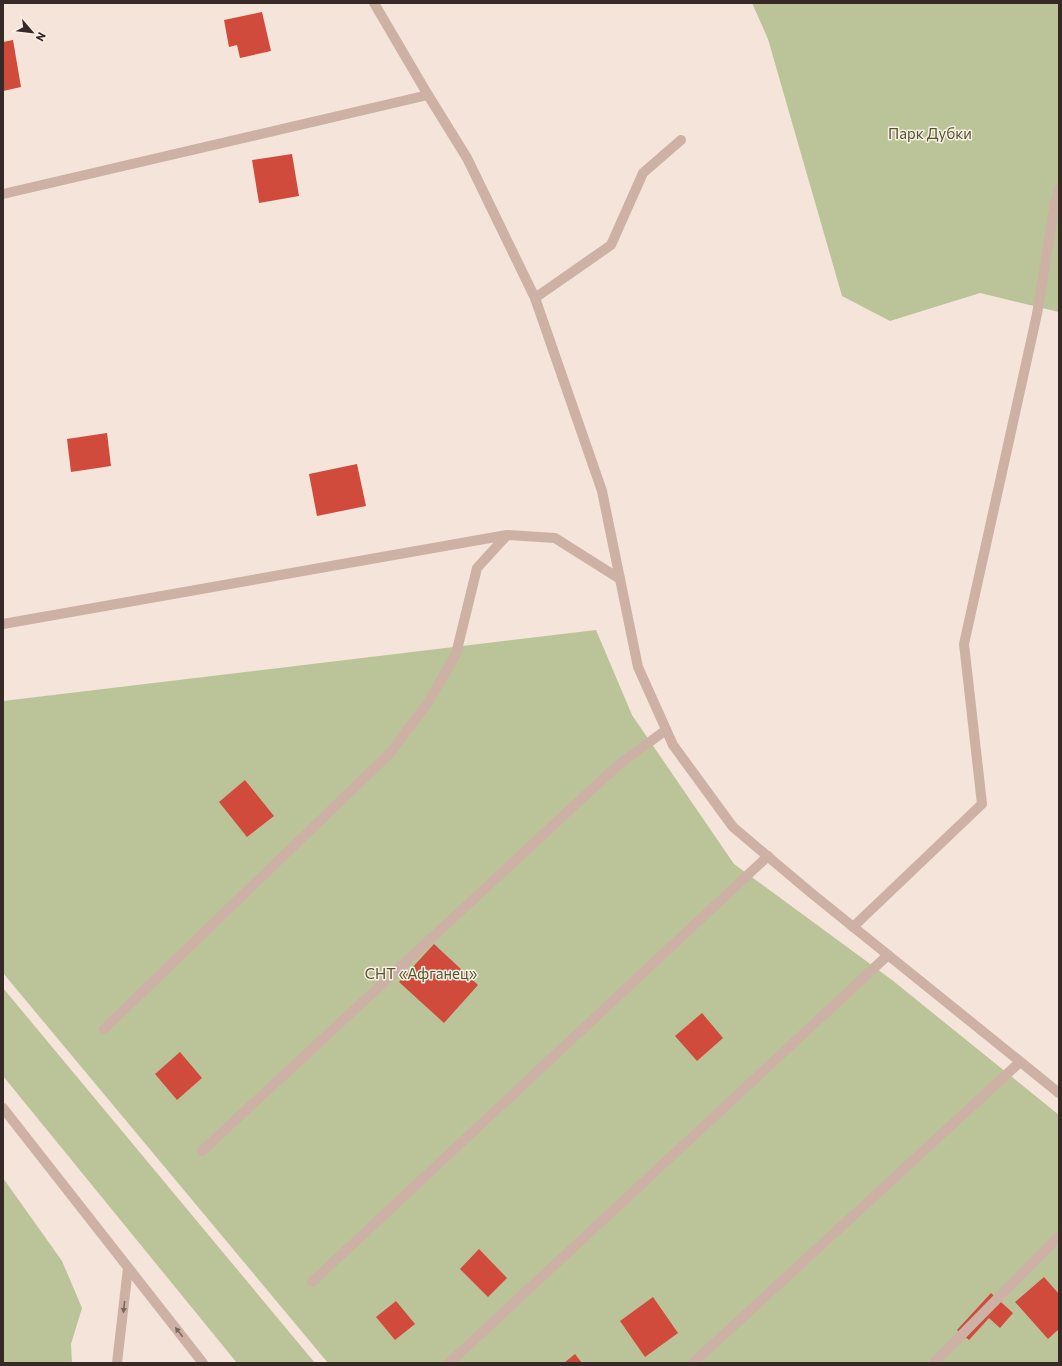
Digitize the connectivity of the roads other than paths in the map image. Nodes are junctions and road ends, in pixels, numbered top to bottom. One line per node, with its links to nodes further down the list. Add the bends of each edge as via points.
1 (374, 3): 2 (street)
2 (428, 95): 5 (street); 6 (street, via 467,158)
3 (681, 140): 6 (street, via 643,173 611,245)
4 (1059, 188): 12 (street, via 1036,314 964,644 982,804)
5 (3, 194)
6 (535, 298): 8 (street, via 602,491)
7 (506, 535): 8 (street, via 555,538); 9 (street); 14 (street, via 477,568 456,654 429,701 390,753)
8 (620, 579): 10 (street, via 638,667)
9 (3, 624)
10 (666, 730): 11 (street, via 673,745 733,827); 18 (street, via 618,765)
11 (768, 856): 12 (street); 21 (street)
12 (853, 927): 13 (street)
13 (888, 955): 15 (street); 24 (street)
14 (104, 1029)
15 (1020, 1062): 16 (street); 25 (street)
16 (1059, 1093)
17 (3, 1108): 20 (street)
18 (202, 1151)
19 (1059, 1236): 26 (street)
20 (128, 1268): 22 (street, one-way to 22); 23 (street, one-way to 20)
21 (312, 1282)
22 (117, 1363)
23 (203, 1363)
24 (449, 1363)
25 (693, 1363)
26 (934, 1363)

